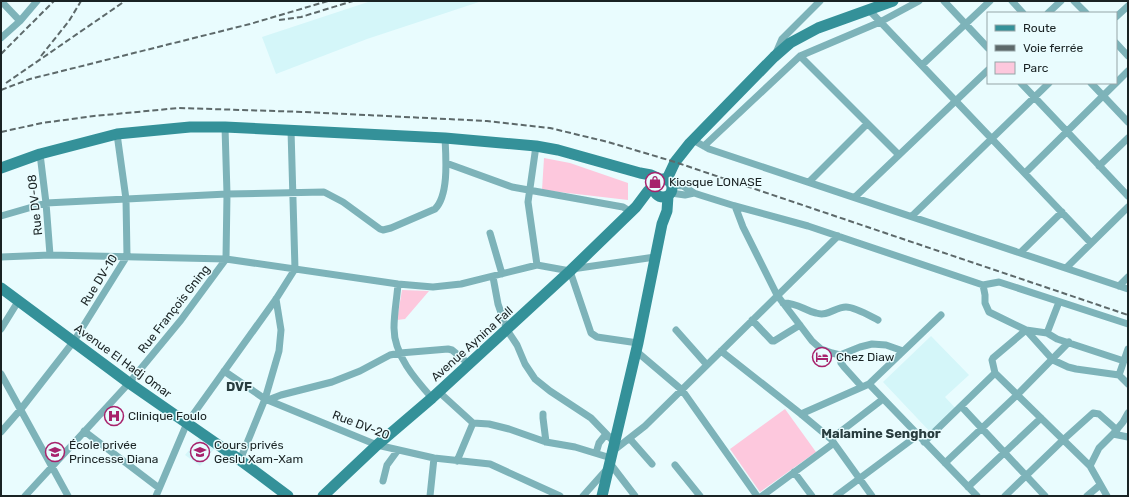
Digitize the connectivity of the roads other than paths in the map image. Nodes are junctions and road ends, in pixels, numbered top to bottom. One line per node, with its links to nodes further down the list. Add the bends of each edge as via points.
1 (1, 1): 17 (street)
2 (37, 1): 17 (street)
3 (820, 1): 25 (street, via 782,39)
4 (893, 1): 12 (street)
5 (919, 1): 18 (street)
6 (944, 1): 19 (street)
7 (990, 1): 19 (street)
8 (1012, 1): 13 (street)
9 (1061, 1): 14 (street)
10 (1074, 1): 15 (street)
11 (1128, 6): 16 (street)
12 (869, 10): 18 (street); 25 (street, via 818,28 790,43)
13 (1022, 12)
14 (1049, 12)
15 (1085, 12)
16 (1117, 16)
17 (20, 21): 20 (street)
18 (880, 22): 23 (street); 26 (street)
19 (966, 24): 22 (street); 26 (street)
20 (1, 38)
21 (1117, 45): 24 (street)
22 (987, 47)
23 (800, 56): 38 (street); 48 (street)
24 (1128, 56)
25 (774, 57): 46 (street)
26 (922, 65): 36 (street)
27 (987, 71): 36 (street)
28 (1128, 71): 29 (street)
29 (1117, 82)
30 (1022, 84): 35 (street)
31 (1048, 84): 35 (street)
32 (1092, 84): 34 (street)
33 (1115, 84): 34 (street)
34 (1103, 96): 37 (street); 41 (street)
35 (1034, 97): 41 (street); 45 (street)
36 (956, 101): 45 (street); 50 (street)
37 (1128, 122)
38 (868, 124): 50 (street); 55 (street)
39 (225, 127): 40 (street); 42 (street, via 190,127); 58 (street)
40 (291, 130): 43 (street); 59 (street)
41 (1067, 131): 52 (street); 54 (street)
42 (117, 134): 49 (street); 62 (street, Rue DV-10)
43 (446, 138): 47 (street); 51 (street)
44 (1128, 138): 52 (street)
45 (992, 139): 54 (street); 69 (street)
46 (693, 140): 48 (street); 56 (street, via 675,162)
47 (536, 146): 56 (street, via 640,173); 57 (street)
48 (704, 146): 55 (street)
49 (40, 154): 53 (street); 63 (street, Rue DV-08)
50 (899, 155): 61 (street)
51 (446, 163): 57 (street, via 512,188); 59 (street, via 444,192 440,204 435,209 391,228 380,229 343,202 324,192)
52 (1099, 166): 60 (street)
53 (1, 168)
54 (1025, 173): 67 (street)
55 (809, 182): 61 (street)
56 (663, 188): 64 (street, via 684,194 694,193); 66 (street, Avenue Aynina Fall, via 648,191); 76 (street, via 662,224)
57 (529, 190): 66 (street); 79 (street, via 528,202)
58 (227, 194): 59 (street); 62 (street); 78 (street)
59 (292, 194): 81 (street)
60 (1128, 196)
61 (855, 197): 69 (street)
62 (126, 199): 63 (street); 75 (street, Rue DV-10)
63 (46, 203): 68 (street); 74 (street, Rue DV-08)
64 (735, 206): 71 (street); 91 (street)
65 (1128, 207): 72 (street)
66 (633, 209): 82 (street, Avenue Aynina Fall)
67 (1062, 212): 72 (street); 73 (street)
68 (1, 216)
69 (912, 216): 73 (street)
70 (490, 233): 83 (street)
71 (838, 236): 87 (street); 91 (street)
72 (1091, 243): 80 (street)
73 (1021, 252): 80 (street)
74 (50, 255): 75 (street); 77 (street)
75 (127, 256): 78 (street); 106 (street, Rue DV-10)
76 (655, 256): 82 (street); 108 (street)
77 (1, 257)
78 (226, 259): 81 (street); 122 (street, Rue François Gning)
79 (537, 265): 82 (street); 83 (street)
80 (1066, 268): 88 (street)
81 (295, 269): 86 (street); 92 (street)
82 (571, 270): 102 (street, Avenue Aynina Fall); 108 (street, via 591,333 597,337)
83 (502, 274): 84 (street)
84 (493, 277): 86 (street, via 433,287); 102 (street, via 498,304)
85 (1128, 277): 88 (street)
86 (398, 284): 112 (street, via 394,329)
87 (983, 285): 94 (street, via 999,282); 104 (street, via 984,303 989,312)
88 (1119, 286): 90 (street)
89 (1, 288): 93 (street, Avenue El Hadj Omar)
90 (1128, 289)
91 (777, 295): 95 (street); 97 (street)
92 (276, 299): 118 (street); 128 (street, via 281,330 279,351)
93 (19, 300): 101 (street); 106 (street, Avenue El Hadj Omar)
94 (1059, 302): 99 (street); 105 (street)
95 (784, 303): 98 (street, via 793,303 824,314 848,307); 100 (street)
96 (941, 314): 111 (street)
97 (752, 320): 100 (street, via 772,341); 110 (street)
98 (878, 320)
99 (1128, 324)
100 (800, 325): 113 (street, via 821,349)
101 (1, 329)
102 (507, 330): 116 (street, Avenue Aynina Fall); 142 (street, via 535,379 591,418)
103 (676, 330): 117 (street)
104 (1026, 330): 105 (street); 114 (street); 119 (street, via 993,358)
105 (1048, 333): 107 (street)
106 (74, 341): 122 (street, Avenue El Hadj Omar); 131 (street, Rue DV-10)
107 (1069, 342): 114 (street); 115 (street)
108 (637, 347): 125 (street); 154 (street)
109 (1128, 349): 115 (street)
110 (721, 351): 117 (street); 134 (street)
111 (903, 351): 113 (street, via 886,345 872,344); 124 (street)
112 (400, 353): 116 (street, via 448,349); 126 (street, via 414,376); 128 (street, via 390,355 332,382)
113 (840, 355): 124 (street, via 844,366)
114 (1052, 360): 121 (street, via 1076,369); 127 (street)
115 (1124, 361): 121 (street)
116 (469, 364): 126 (street, Avenue Aynina Fall)
117 (708, 365): 125 (street)
118 (224, 371): 128 (street, Rue DV-20); 136 (street)
119 (995, 373): 127 (street); 130 (street)
120 (1, 374): 131 (street)
121 (1119, 375): 123 (street)
122 (130, 383): 136 (street, Avenue El Hadj Omar); 139 (street, Rue François Gning)
123 (1128, 384)
124 (865, 386): 129 (street); 134 (street)
125 (682, 390): 145 (street); 181 (street)
126 (436, 395): 137 (street); 150 (street, Avenue Aynina Fall)
127 (1017, 395): 135 (street); 138 (street)
128 (267, 399): 150 (street, Rue DV-20); 156 (street)
129 (883, 399): 143 (street); 147 (street)
130 (961, 406): 138 (street); 149 (street)
131 (21, 409): 140 (street, Rue DV-10); 161 (street)
132 (1128, 413): 141 (street)
133 (543, 414): 148 (street)
134 (802, 414): 147 (street)
135 (1041, 418): 146 (street); 153 (street)
136 (187, 423): 156 (street, Avenue El Hadj Omar); 168 (street)
137 (473, 423): 148 (street, via 509,429); 157 (street)
138 (982, 428): 153 (street); 158 (street)
139 (84, 431): 161 (street, Rue François Gning); 168 (street)
140 (1, 432)
141 (1115, 432): 144 (street); 146 (street, via 1099,414 1093,413); 162 (street, via 1099,448)
142 (606, 434): 152 (street, via 599,443); 154 (street)
143 (918, 436): 149 (street); 165 (street)
144 (1128, 437)
145 (630, 439): 154 (street); 159 (street)
146 (1063, 440): 162 (street); 164 (street)
147 (832, 441): 163 (street); 165 (street)
148 (546, 442): 152 (street)
149 (924, 442): 158 (street)
150 (377, 445): 151 (street, Rue DV-20); 174 (street, Avenue Aynina Fall)
151 (398, 450): 155 (street, Rue DV-20); 166 (street, via 387,466)
152 (596, 453): 154 (street)
153 (1004, 453): 164 (street); 169 (street)
154 (611, 456): 177 (street); 178 (street); 179 (street)
155 (434, 458): 157 (street, Rue DV-20); 175 (street)
156 (240, 460): 173 (street, Avenue El Hadj Omar)
157 (457, 461): 176 (street, Rue DV-20, via 490,464)
158 (945, 463): 169 (street)
159 (652, 464)
160 (675, 465): 180 (street)
161 (52, 466): 170 (street, Rue François Gning); 171 (street)
162 (1090, 466): 167 (street)
163 (794, 472): 182 (street); 183 (street)
164 (1026, 476): 187 (street); 188 (street)
165 (860, 479): 184 (street); 185 (street)
166 (383, 481)
167 (1100, 485): 189 (street); 190 (street)
168 (160, 488): 172 (street)
169 (968, 488): 186 (street)
170 (25, 496)
171 (68, 496)
172 (156, 496)
173 (288, 496)
174 (323, 496)
175 (430, 496)
176 (560, 496)
177 (583, 496)
178 (602, 496)
179 (635, 496)
180 (700, 496)
181 (757, 496)
182 (762, 496)
183 (812, 496)
184 (836, 496)
185 (872, 496)
186 (977, 496)
187 (1005, 496)
188 (1045, 496)
189 (1087, 496)
190 (1107, 496)

